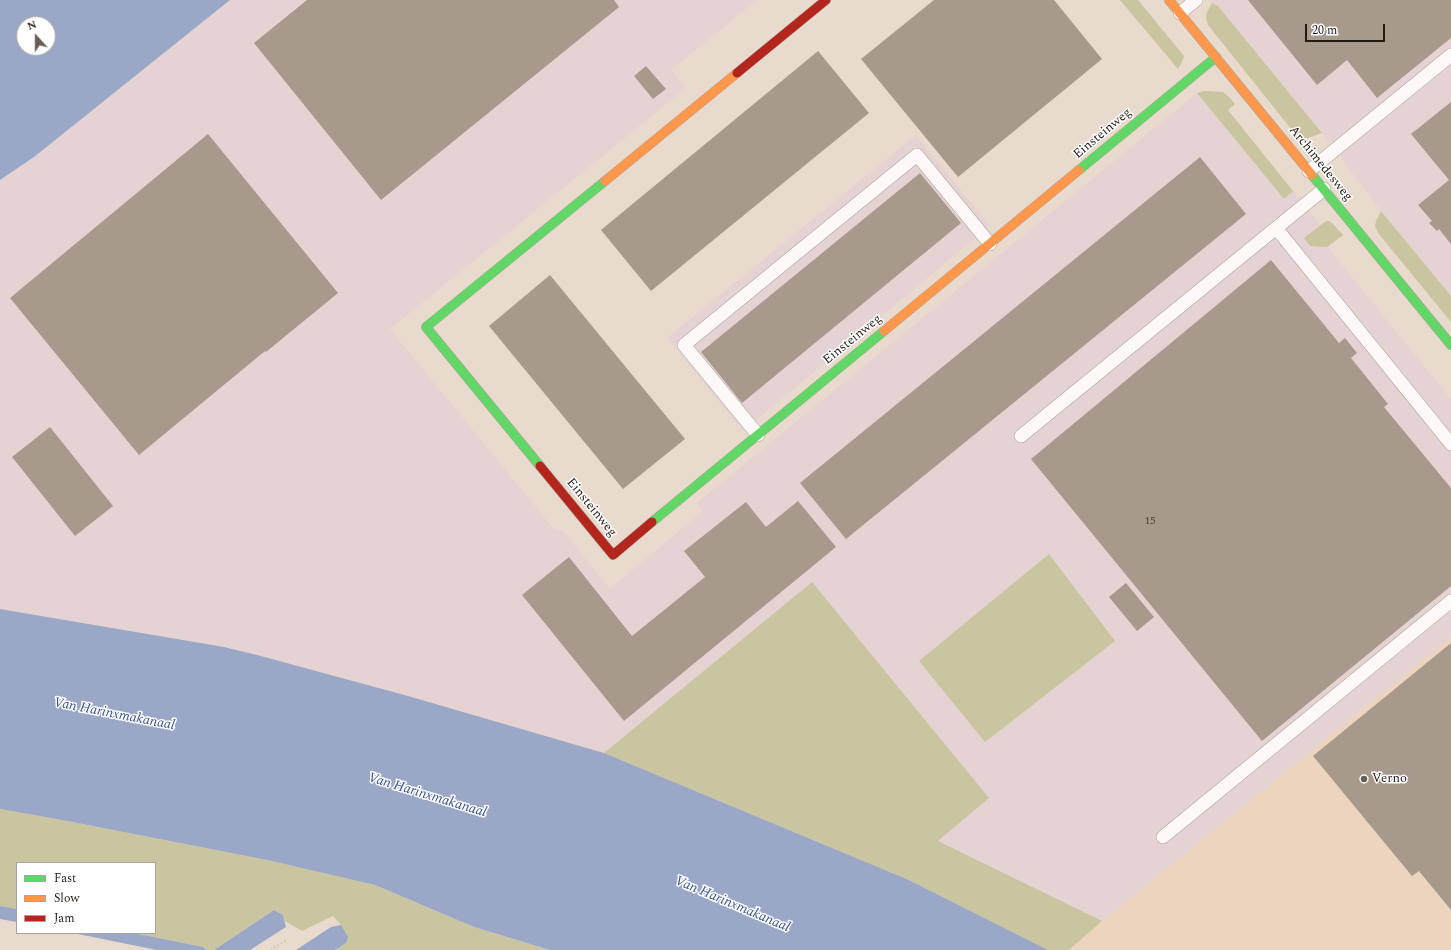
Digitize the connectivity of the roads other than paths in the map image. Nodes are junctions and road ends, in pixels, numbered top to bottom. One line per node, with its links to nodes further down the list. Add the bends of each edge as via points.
1 (826, 0): 12 (street, Einsteinweg, via 426,327 613,555)
2 (1169, 0): 4 (street, Archimedesweg)
3 (1196, 0): 4 (lane)
4 (1180, 13): 6 (street, Archimedesweg)
5 (1451, 55): 7 (lane)
6 (1216, 58): 7 (street, Archimedesweg); 10 (street, Einsteinweg)
7 (1309, 171): 8 (street, Archimedesweg)
8 (1324, 189): 9 (lane); 11 (street, Archimedesweg)
9 (1276, 228): 13 (lane); 14 (lane)
10 (990, 244): 12 (street, Einsteinweg); 12 (lane, via 917,155 690,340 684,345)
11 (1451, 345)
12 (758, 435)
13 (1021, 436)
14 (1451, 444)
15 (1451, 601): 16 (lane)
16 (1163, 837)

